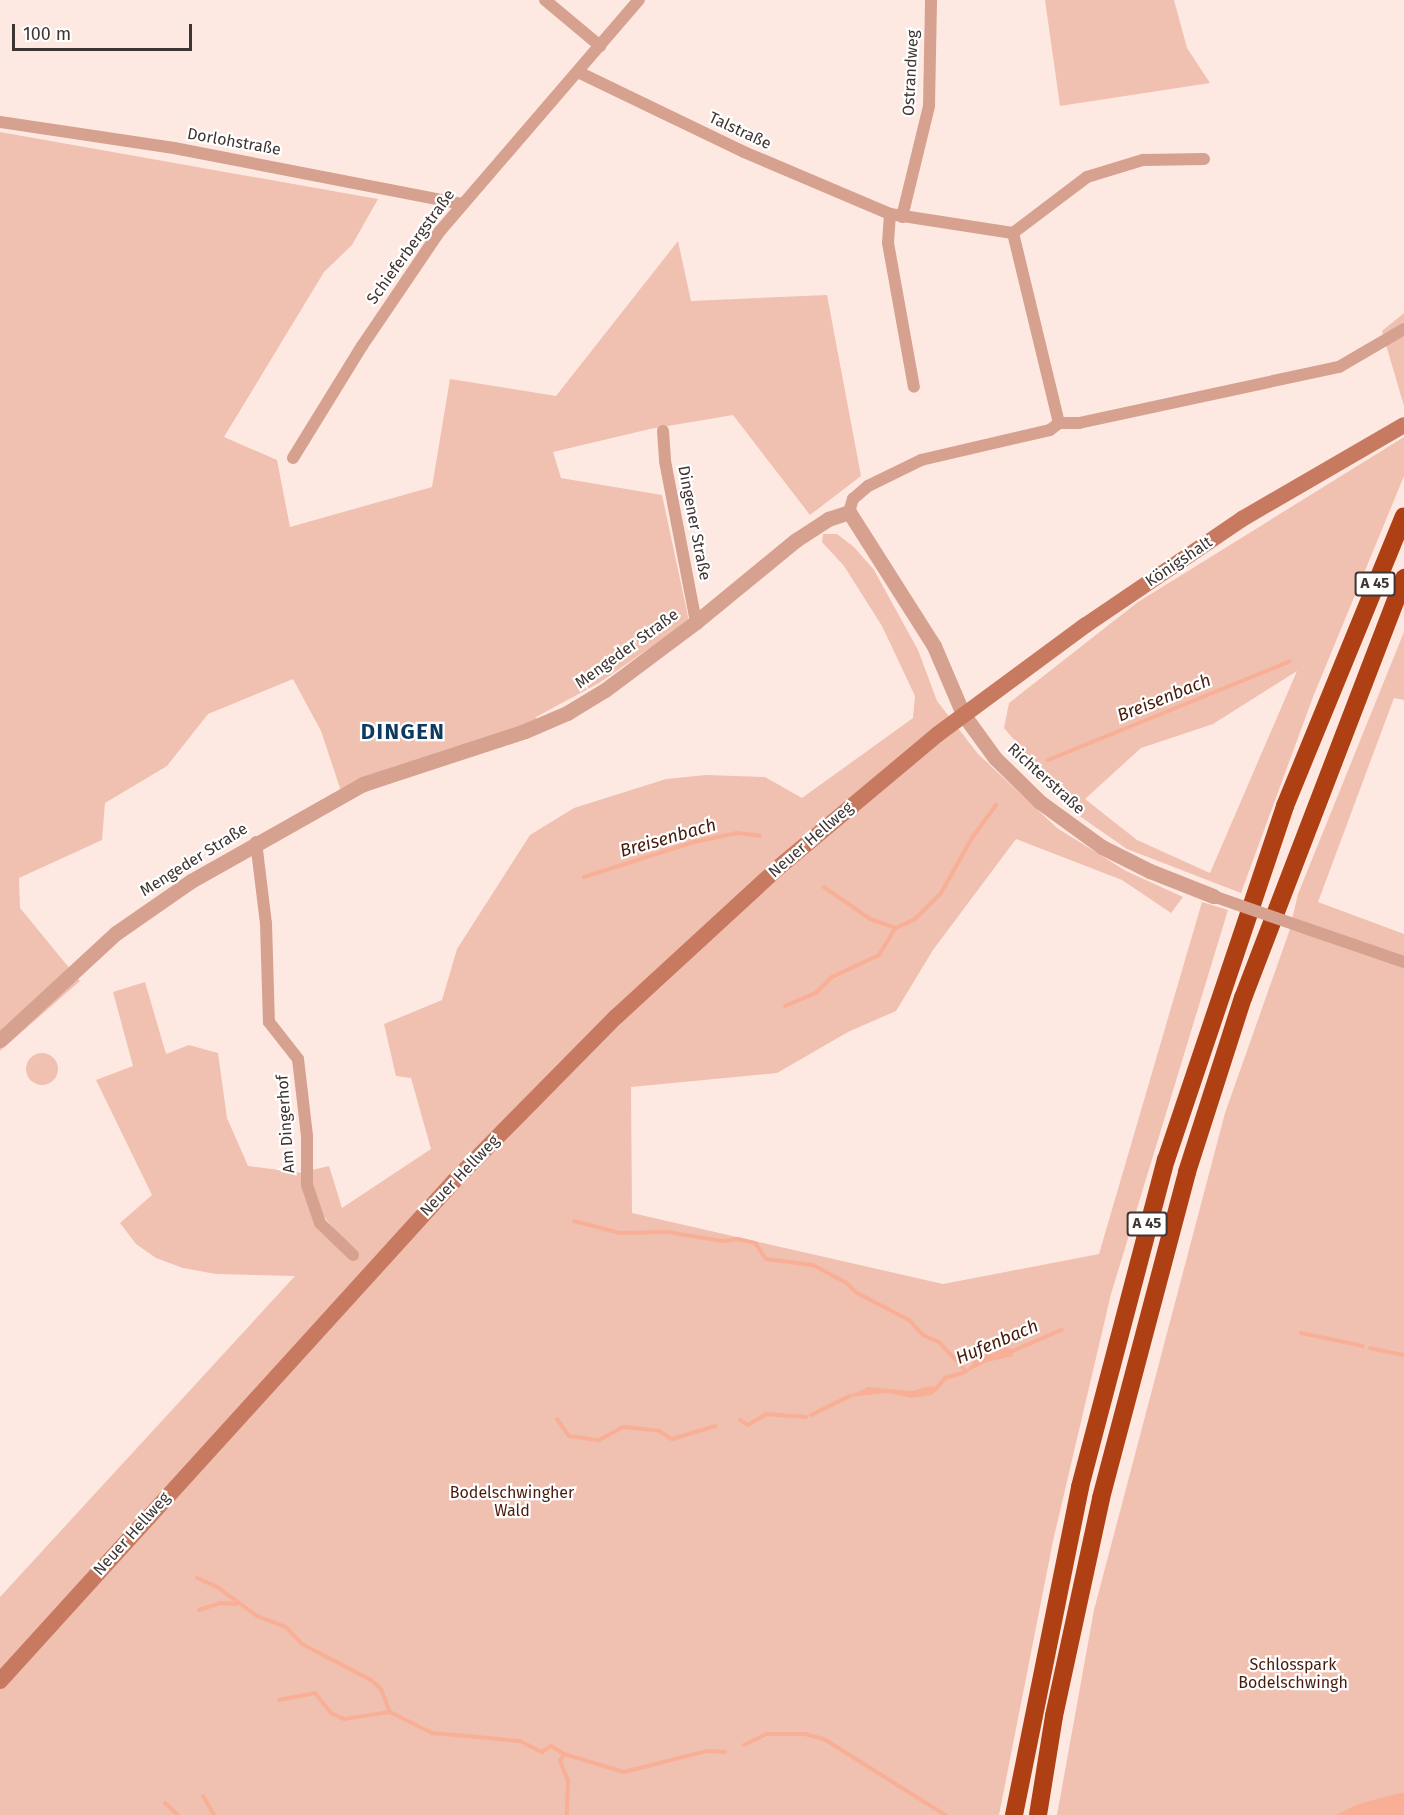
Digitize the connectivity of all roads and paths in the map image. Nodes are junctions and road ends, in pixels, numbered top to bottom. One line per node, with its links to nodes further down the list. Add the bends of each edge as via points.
1 (545, 0): 4 (street)
2 (639, 0): 4 (street, Schieferbergstraße)
3 (931, 0): 9 (street, Ostrandweg, via 929,106)
4 (600, 46): 5 (street, Schieferbergstraße)
5 (578, 72): 8 (street, Schieferbergstraße); 9 (street, Talstraße, via 744,152)
6 (0, 122): 8 (street, Dorlohstraße, via 186,150)
7 (1204, 159): 10 (street, via 1143,160 1087,177)
8 (462, 204): 16 (street, Schieferbergstraße, via 362,346)
9 (896, 216): 10 (street, Talstraße); 12 (street, via 888,243)
10 (1013, 233): 13 (street)
11 (1404, 329): 13 (street, via 1339,367 1079,423)
12 (914, 387)
13 (1059, 423): 17 (street, via 1050,430 921,460 868,486 853,499)
14 (1404, 425): 23 (main road, Königshalt, via 1242,519)
15 (663, 431): 21 (street, Dingener Straße, via 665,461)
16 (293, 458)
17 (849, 512): 21 (street, Mengeder Straße, via 828,519 796,540); 23 (street, Richterstraße, via 934,646)
18 (1404, 516): 30 (highway, A 45, via 1285,806 1166,1160 1080,1487)
19 (1404, 578): 22 (highway, A 45)
20 (1404, 606): 22 (highway, via 1392,634)
21 (696, 622): 24 (street, Mengeder Straße, via 605,690 567,713 514,735 363,784)
22 (1370, 661): 31 (highway, A 45, via 1243,998 1187,1172 1101,1498 1054,1716)
23 (963, 714): 25 (street, Richterstraße, via 995,758 1068,824 1150,871); 29 (main road, Neuer Hellweg, via 788,860 616,1017 377,1264)
24 (256, 842): 27 (street, Mengeder Straße, via 141,914); 28 (street, Am Dingerhof, via 266,923 269,1022 298,1059 309,1193 320,1223)
25 (1213, 896): 26 (street, Richterstraße, bridge)
26 (1404, 962)
27 (0, 1040)
28 (353, 1255)
29 (0, 1681)
30 (1014, 1815)
31 (1038, 1815)

